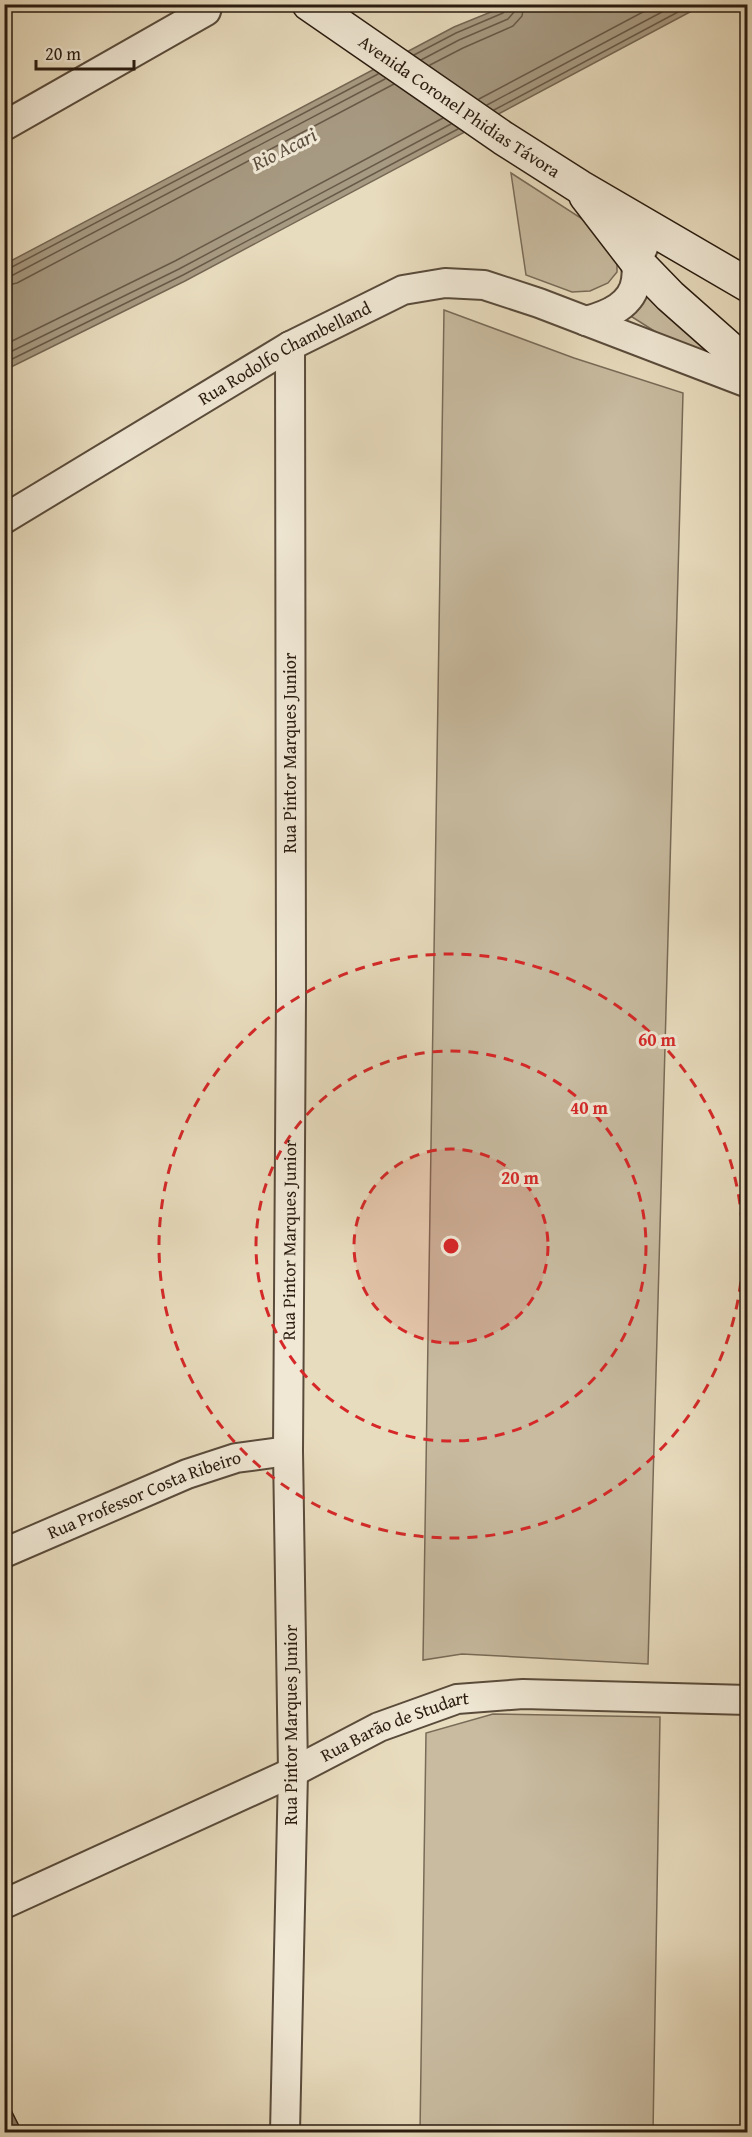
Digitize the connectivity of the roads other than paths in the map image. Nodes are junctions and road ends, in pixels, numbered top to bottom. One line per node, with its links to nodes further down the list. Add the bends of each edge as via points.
1 (208, 4): 3 (street, via 206,11)
2 (309, 4): 4 (street, Avenida Coronel Phidias Távora)
3 (4, 126)
4 (580, 187): 5 (street, Avenida Coronel Phidias Távora); 6 (street)
5 (664, 236): 6 (street, via 645,245); 7 (street, Avenida Coronel Phidias Távora)
6 (636, 261): 8 (street, via 631,295 604,316); 10 (street)
7 (747, 285)
8 (586, 321): 9 (street, Rua Rodolfo Chambelland, via 484,285 445,283 403,290); 11 (street, Rua Rodolfo Chambelland)
9 (290, 346): 12 (street, Rua Rodolfo Chambelland); 13 (street, Rua Pintor Marques Junior)
10 (747, 365)
11 (747, 383)
12 (4, 519)
13 (288, 1451): 14 (street, Rua Professor Costa Ribeiro, via 236,1458 187,1474); 16 (street, Rua Pintor Marques Junior)
14 (4, 1553)
15 (747, 1700): 16 (street, Rua Barão de Studart, via 523,1694 457,1699 380,1727)
16 (293, 1772): 17 (street, Rua Barão de Studart); 18 (street, Rua Pintor Marques Junior)
17 (4, 1904)
18 (285, 2133)

